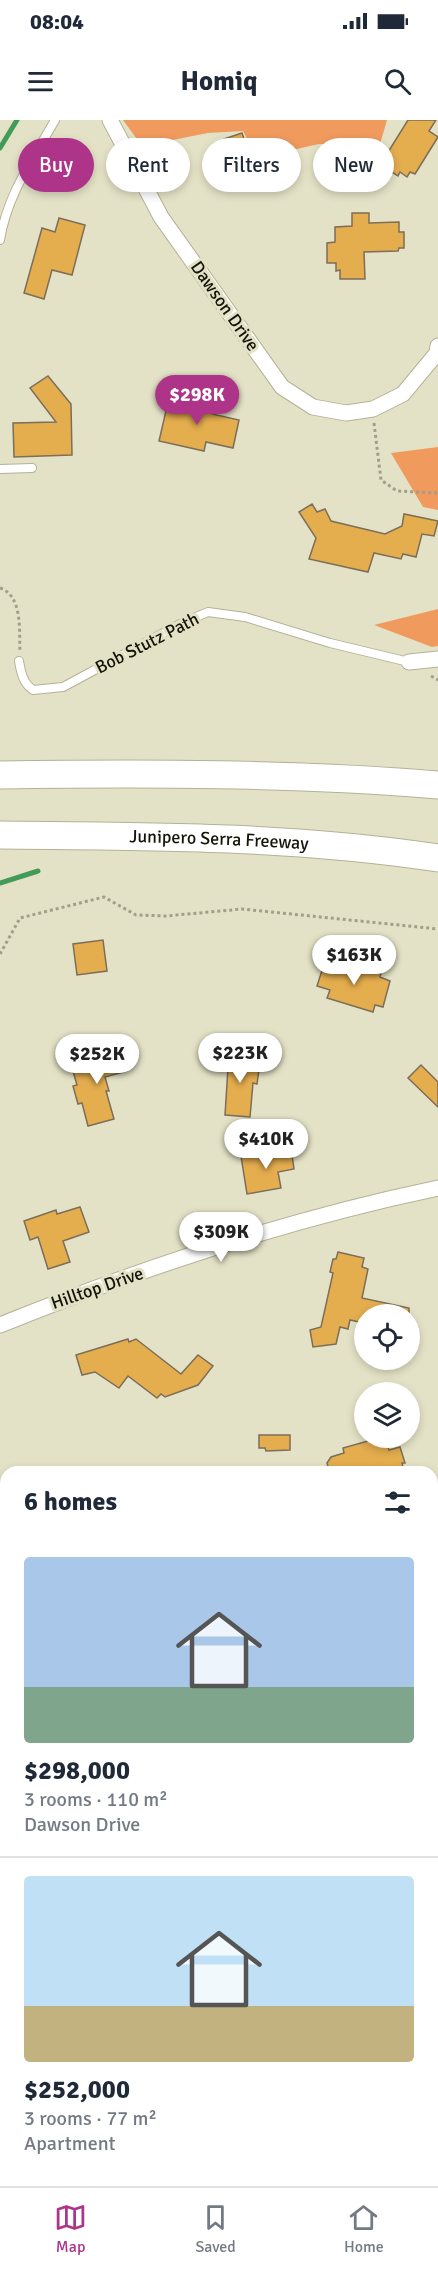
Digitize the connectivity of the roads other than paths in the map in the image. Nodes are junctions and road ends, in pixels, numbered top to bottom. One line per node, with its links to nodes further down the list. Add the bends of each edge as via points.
1 (55, 120): 3 (lane, via 12,195)
2 (110, 120): 4 (street, Dawson Drive, via 161,217 282,387 313,407 346,413 373,409 403,394 437,353)
3 (0, 240)
4 (438, 346)
5 (32, 468): 6 (lane)
6 (0, 469)
7 (438, 659): 9 (street)
8 (20, 662): 9 (lane, Bob Stutz Path, via 22,675 33,690 63,687 208,612 245,617)
9 (409, 662)
10 (0, 763): 11 (highway)
11 (86, 774): 12 (highway); 13 (highway, via 288,777)
12 (0, 775)
13 (438, 785)
14 (0, 835): 15 (highway, Junipero Serra Freeway, via 304,843)
15 (438, 858)
16 (438, 1188): 17 (street, Hilltop Drive, via 260,1233)
17 (0, 1324)

